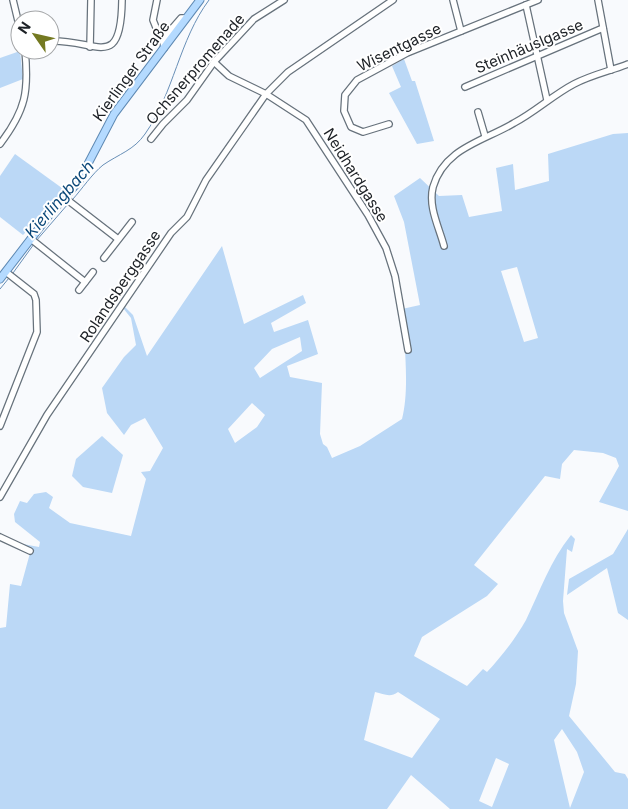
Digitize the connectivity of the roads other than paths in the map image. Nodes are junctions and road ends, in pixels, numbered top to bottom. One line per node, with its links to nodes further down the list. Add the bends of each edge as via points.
1 (91, 0): 16 (street)
2 (122, 0): 16 (street, via 121,28 116,39 105,47)
3 (157, 0): 14 (street, via 154,28)
4 (200, 0): 11 (main road, Kierlinger Straße)
5 (284, 0): 20 (street, Ochsnerpromenade, via 254,19)
6 (392, 0): 24 (street, Rolandsberggasse, via 288,72)
7 (452, 0): 13 (street)
8 (538, 0): 10 (street, Wisentgasse)
9 (598, 0): 12 (street)
10 (526, 5): 13 (street, Wisentgasse); 18 (street)
11 (186, 18): 14 (street, via 181,18); 17 (main road, Kierlinger Straße)
12 (603, 28): 18 (street, Steinhäuslgasse); 22 (street)
13 (461, 31): 27 (street, Wisentgasse, via 407,53 357,80 350,88 345,95 344,111 351,127 363,132)
14 (168, 33): 17 (street, via 163,41)
15 (60, 42): 16 (street)
16 (90, 47)
17 (164, 48): 31 (main road, Kierlinger Straße, via 114,114)
18 (538, 57): 23 (street, Steinhäuslgasse); 25 (street)
19 (26, 60): 30 (street, via 28,82 23,103)
20 (214, 62): 24 (street, Neidhardgasse, via 238,82); 29 (street, Ochsnerpromenade, via 187,100)
21 (628, 64): 22 (street)
22 (611, 70): 25 (street, via 575,83)
23 (465, 87)
24 (266, 94): 42 (street, Neidhardgasse, via 306,120 386,248 395,276); 44 (street, Rolandsberggasse, via 206,180 187,216 171,233 47,415)
25 (547, 100): 28 (street, via 514,123)
26 (478, 112): 28 (street)
27 (389, 124)
28 (485, 136): 35 (street, via 460,149 436,180 434,214)
29 (151, 139)
30 (0, 144)
31 (68, 200): 33 (street); 34 (main road, Kierlinger Straße)
32 (132, 222): 33 (street)
33 (118, 239): 36 (street)
34 (33, 241): 38 (main road, Kierlinger Straße); 40 (street)
35 (444, 246)
36 (104, 258)
37 (93, 272): 40 (street)
38 (9, 274): 39 (main road, Kierlinger Straße); 43 (street, via 34,294 38,326)
39 (0, 279)
40 (85, 282): 41 (street)
41 (79, 290)
42 (408, 350)
43 (0, 426)
44 (0, 497)
45 (0, 537): 46 (street)
46 (30, 552)

